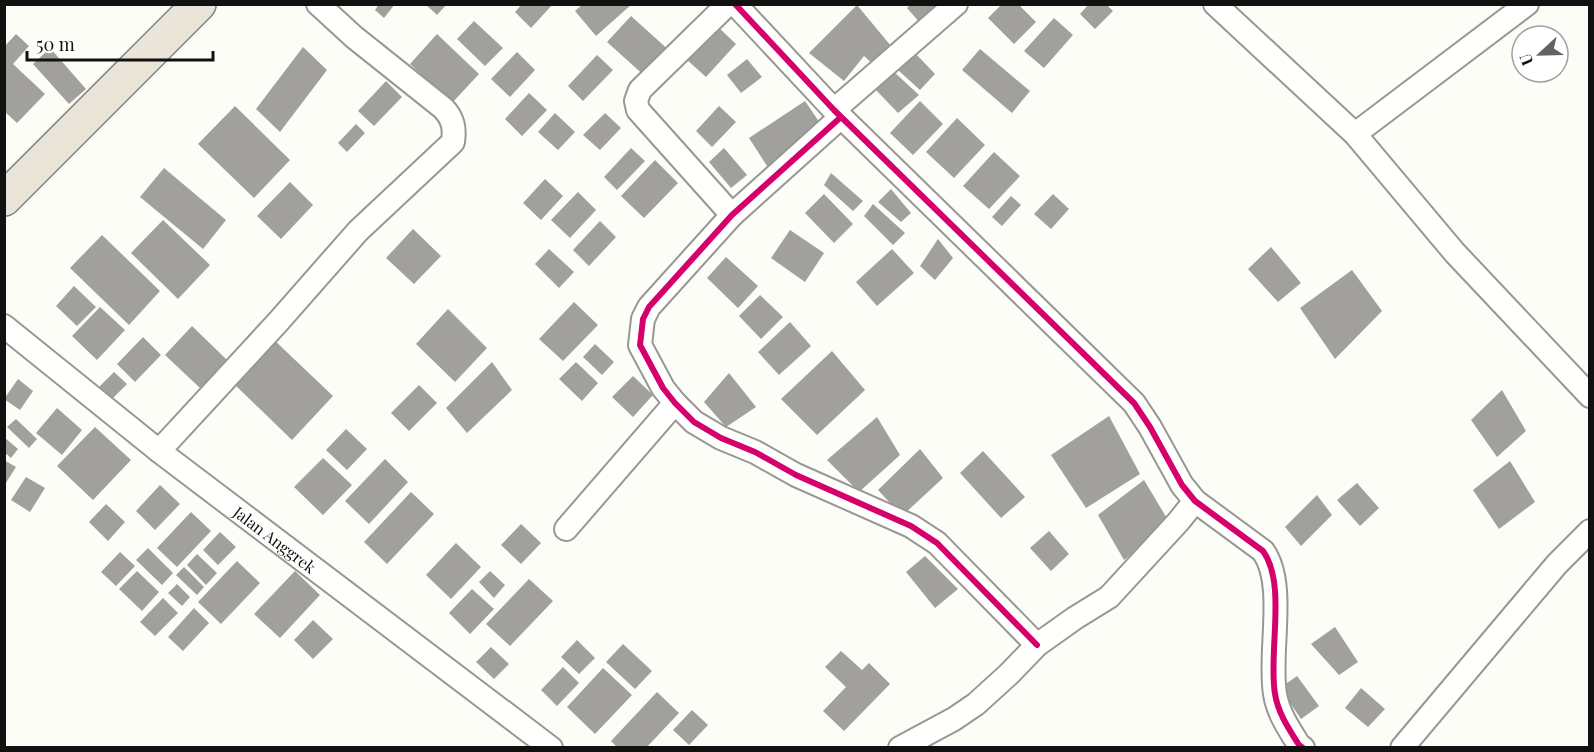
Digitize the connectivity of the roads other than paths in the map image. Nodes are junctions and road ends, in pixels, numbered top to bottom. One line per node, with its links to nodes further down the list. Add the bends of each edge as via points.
1 (198, 4): 10 (highway)
2 (318, 4): 15 (street, via 443,108 452,121 453,142 358,231)
3 (728, 4): 11 (street, via 640,90 636,101 638,111)
4 (735, 4): 8 (street)
5 (956, 4): 8 (street)
6 (1215, 4): 9 (street)
7 (1527, 4): 9 (street)
8 (837, 114): 11 (street); 16 (street, via 1134,403)
9 (1355, 134): 13 (street, via 1455,253)
10 (4, 199)
11 (732, 215): 14 (street, via 643,319 640,345)
12 (4, 326): 15 (street, Jalan Anggrek)
13 (1590, 396)
14 (675, 403): 17 (street); 19 (street, via 694,422 721,438 911,526 937,543)
15 (159, 451): 21 (street, Jalan Anggrek)
16 (1195, 501): 19 (street, via 1109,597); 20 (street, via 1268,558 1275,582 1275,696 1281,716)
17 (566, 529)
18 (1590, 531): 23 (street, via 1557,564)
19 (1037, 645): 22 (street, via 975,704)
20 (1300, 746)
21 (551, 747)
22 (900, 747)
23 (1402, 747)

